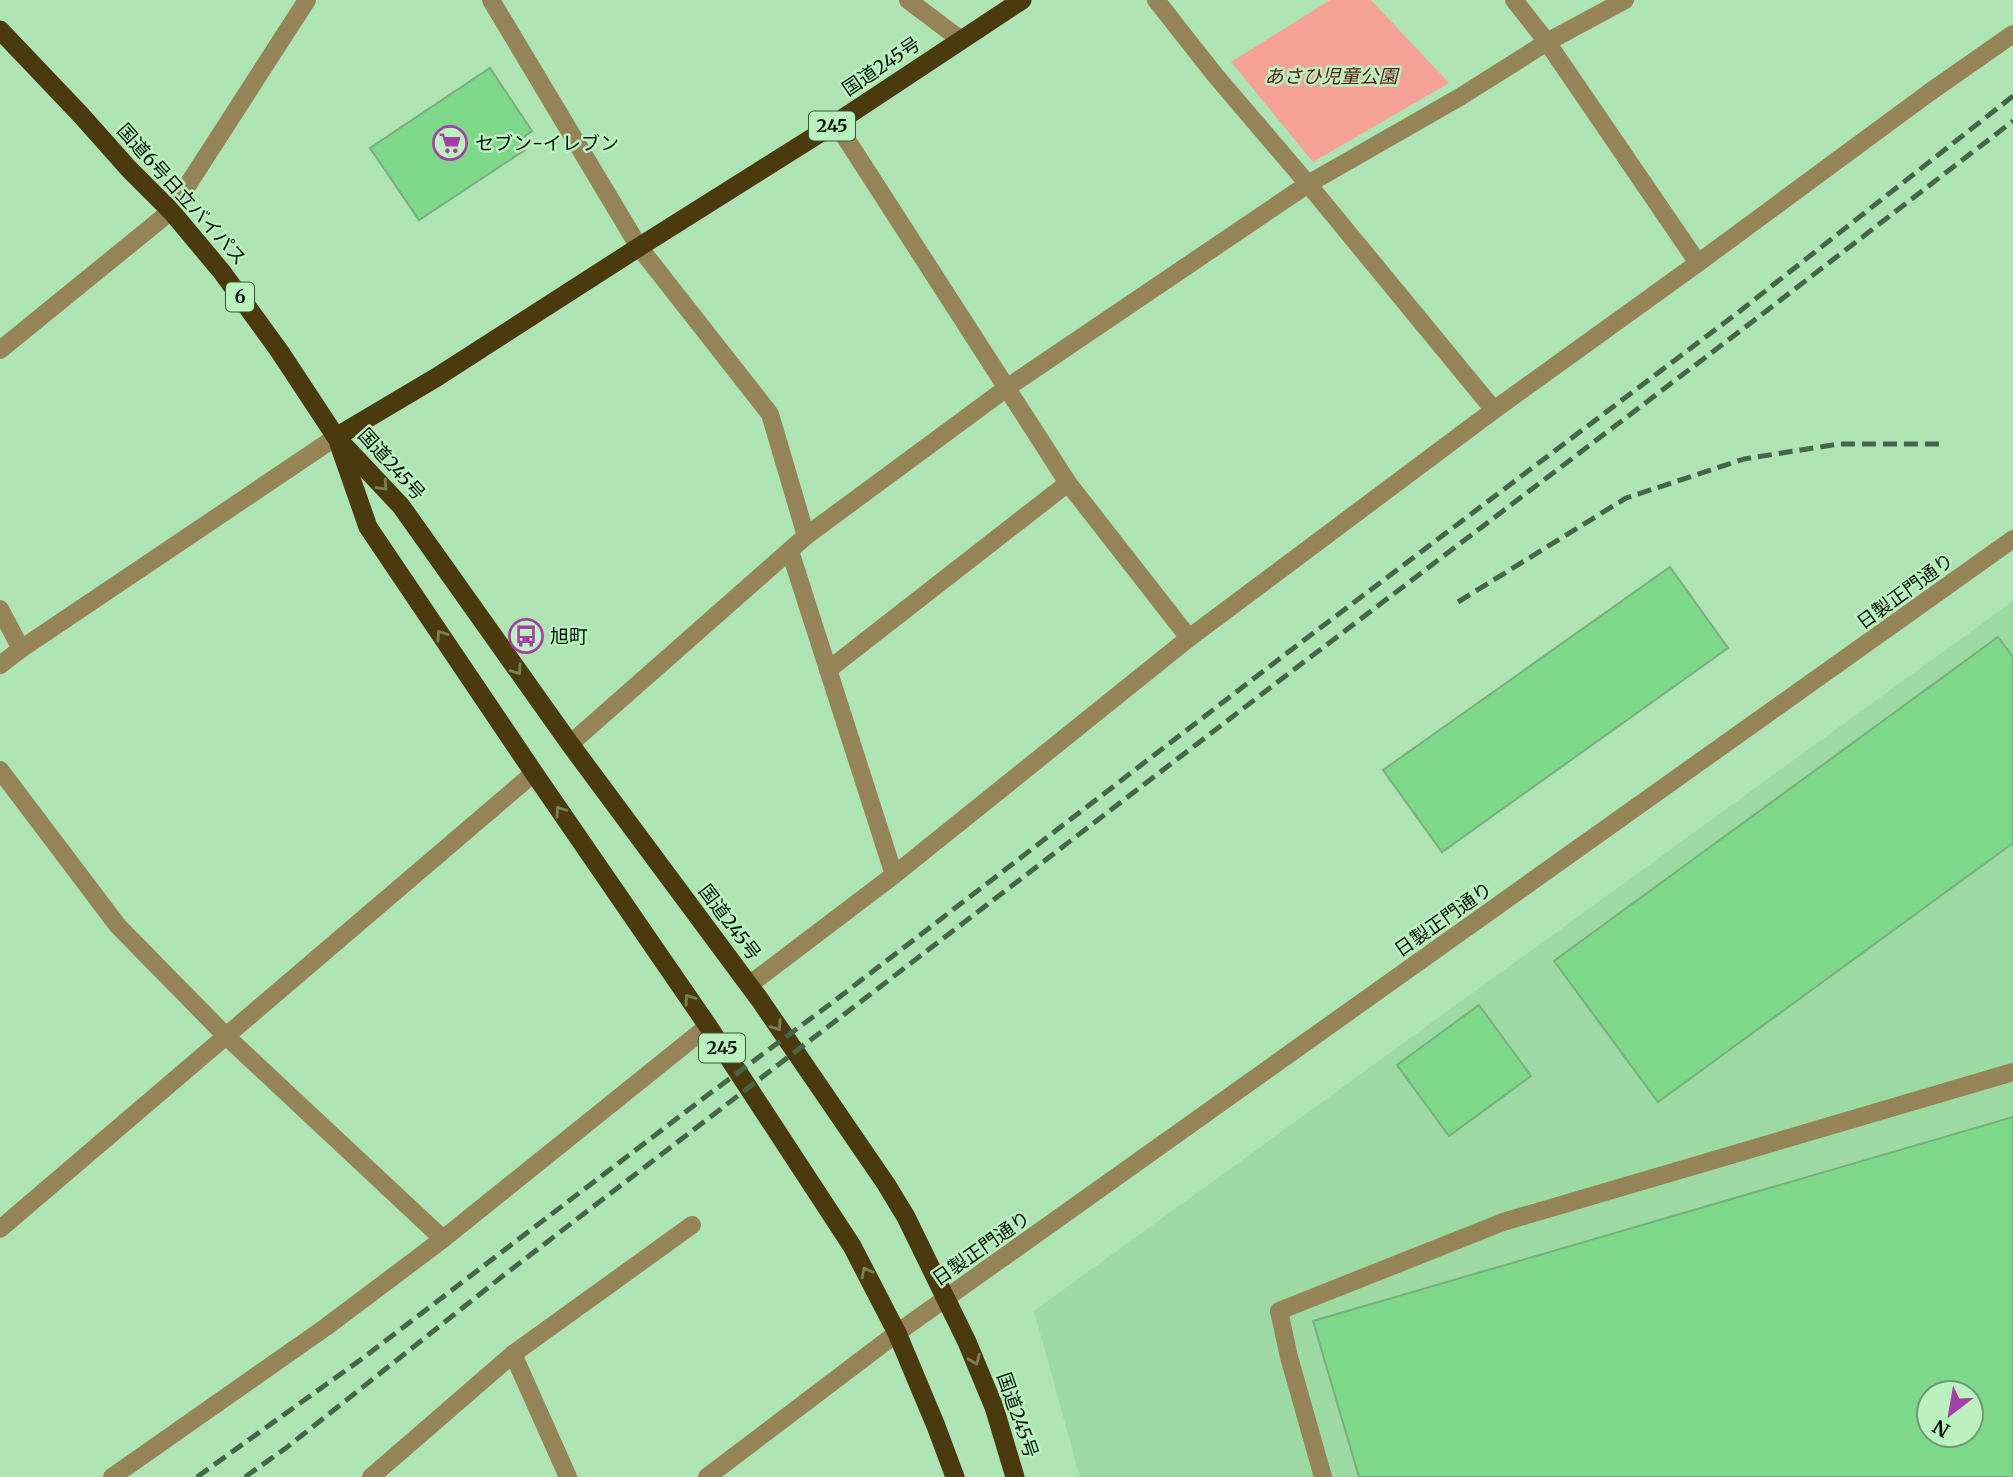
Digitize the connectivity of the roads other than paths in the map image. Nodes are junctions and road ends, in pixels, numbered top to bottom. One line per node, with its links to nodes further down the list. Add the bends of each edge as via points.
1 (307, 0): 14 (street)
2 (491, 0): 15 (street)
3 (908, 0): 10 (street)
4 (1022, 0): 10 (highway, 国道245号 / 245)
5 (1156, 0): 13 (street)
6 (1514, 0): 11 (street)
7 (1625, 0): 11 (street)
8 (0, 30): 14 (highway, 国道6号日立バイパス / 6)
9 (2013, 34): 16 (street)
10 (961, 40): 12 (highway, 国道245号 / 245)
11 (1547, 42): 13 (street); 16 (street)
12 (836, 123): 15 (highway, 国道245号 / 245); 18 (street)
13 (1308, 184): 18 (street); 19 (street)
14 (171, 211): 17 (street); 20 (highway, 国道6号日立バイパス / 6, via 222,272)
15 (639, 247): 20 (highway, 国道245号 / 245); 22 (street, via 770,414)
16 (1698, 263): 19 (street)
17 (0, 349)
18 (1008, 387): 21 (street); 22 (street)
19 (1494, 410): 26 (street)
20 (336, 437): 27 (street); 30 (highway, 国道245号, one-way to 30, via 401,506); 32 (highway, 国道245号 / 245, one-way to 20, via 368,527)
21 (1069, 483): 26 (street); 29 (street)
22 (806, 536): 24 (street)
23 (2013, 539): 41 (street, 日製正門通り)
24 (790, 551): 29 (street); 30 (street)
25 (0, 609): 27 (street)
26 (1189, 638): 33 (street)
27 (21, 649): 28 (street)
28 (0, 666)
29 (828, 670): 33 (street)
30 (570, 744): 34 (highway, 国道245号)
31 (0, 770): 36 (street, via 118,926)
32 (534, 773): 35 (highway, 国道245号 / 245, one-way to 32); 36 (street)
33 (894, 875): 34 (street)
34 (748, 985): 41 (highway, 国道245号, one-way to 41, via 886,1184)
35 (708, 1026): 40 (street); 42 (highway, 国道245号 / 245, one-way to 35, via 852,1246)
36 (227, 1037): 39 (street); 40 (street)
37 (2013, 1072): 50 (street, via 1503,1222 1279,1311)
38 (692, 1225): 43 (street)
39 (0, 1229)
40 (443, 1239): 44 (street)
41 (946, 1298): 42 (street, 日製正門通り); 49 (highway, 国道245号, one-way to 49, via 994,1407)
42 (897, 1332): 47 (street, 日製正門通り); 48 (highway, 国道245号 / 245)
43 (513, 1354): 45 (street); 46 (street)
44 (111, 1477)
45 (372, 1477)
46 (568, 1477)
47 (707, 1477)
48 (955, 1477)
49 (1015, 1477)
50 (1323, 1477)

